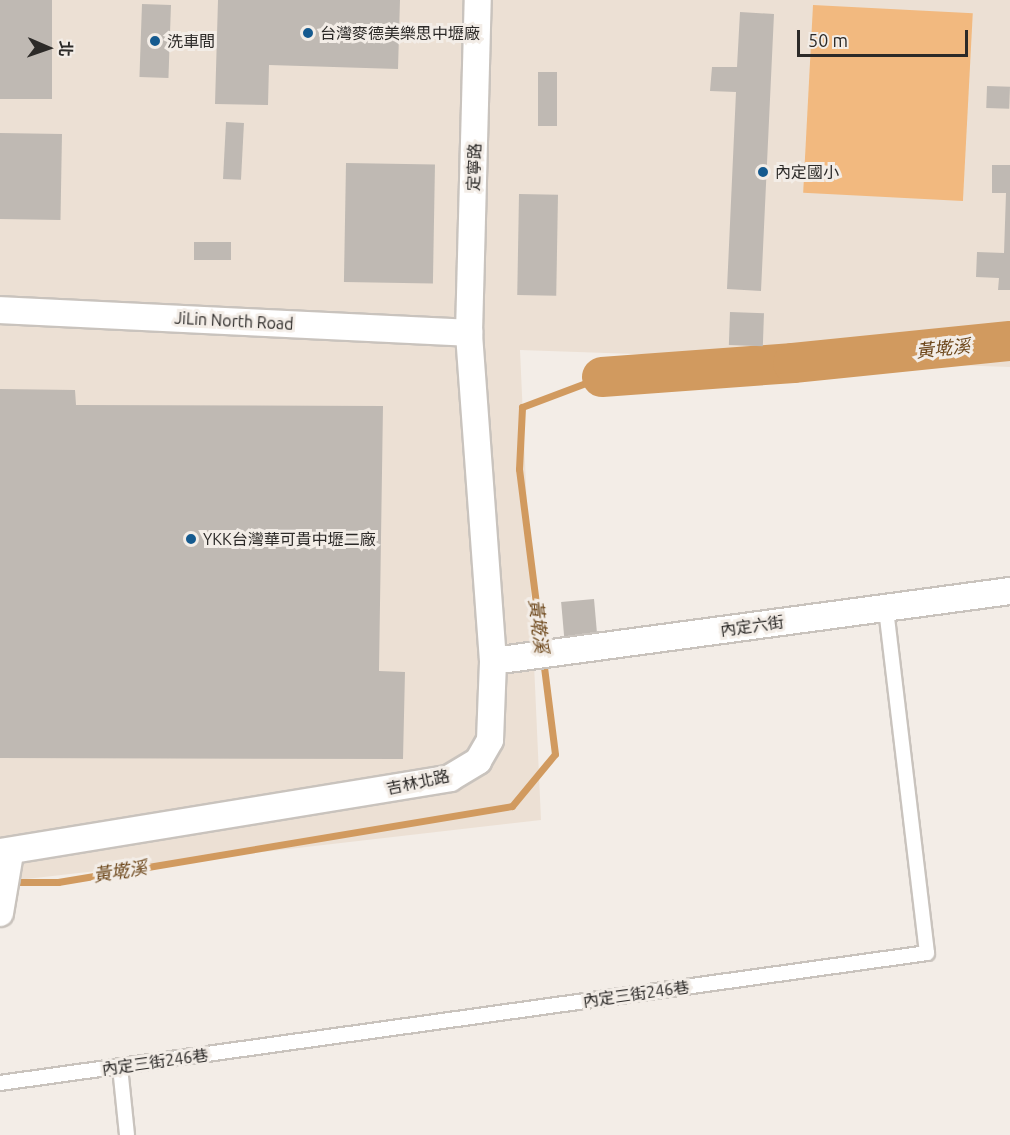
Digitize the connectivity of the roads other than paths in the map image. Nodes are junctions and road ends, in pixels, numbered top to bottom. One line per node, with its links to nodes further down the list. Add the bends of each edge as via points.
1 (478, 0): 3 (street, 定寧路)
2 (0, 310): 3 (street, JiLin North Road)
3 (469, 333): 6 (street, 吉林北路)
4 (1010, 591): 5 (street, 內定六街)
5 (886, 608): 6 (street, 內定六街); 9 (lane, 內定三街246巷, via 927,953)
6 (493, 661): 7 (street, 吉林北路, via 490,740 478,761 450,778)
7 (5, 852): 8 (street)
8 (0, 913)
9 (120, 1067): 10 (lane, 內定三街246巷); 11 (lane)
10 (0, 1083)
11 (127, 1135)

